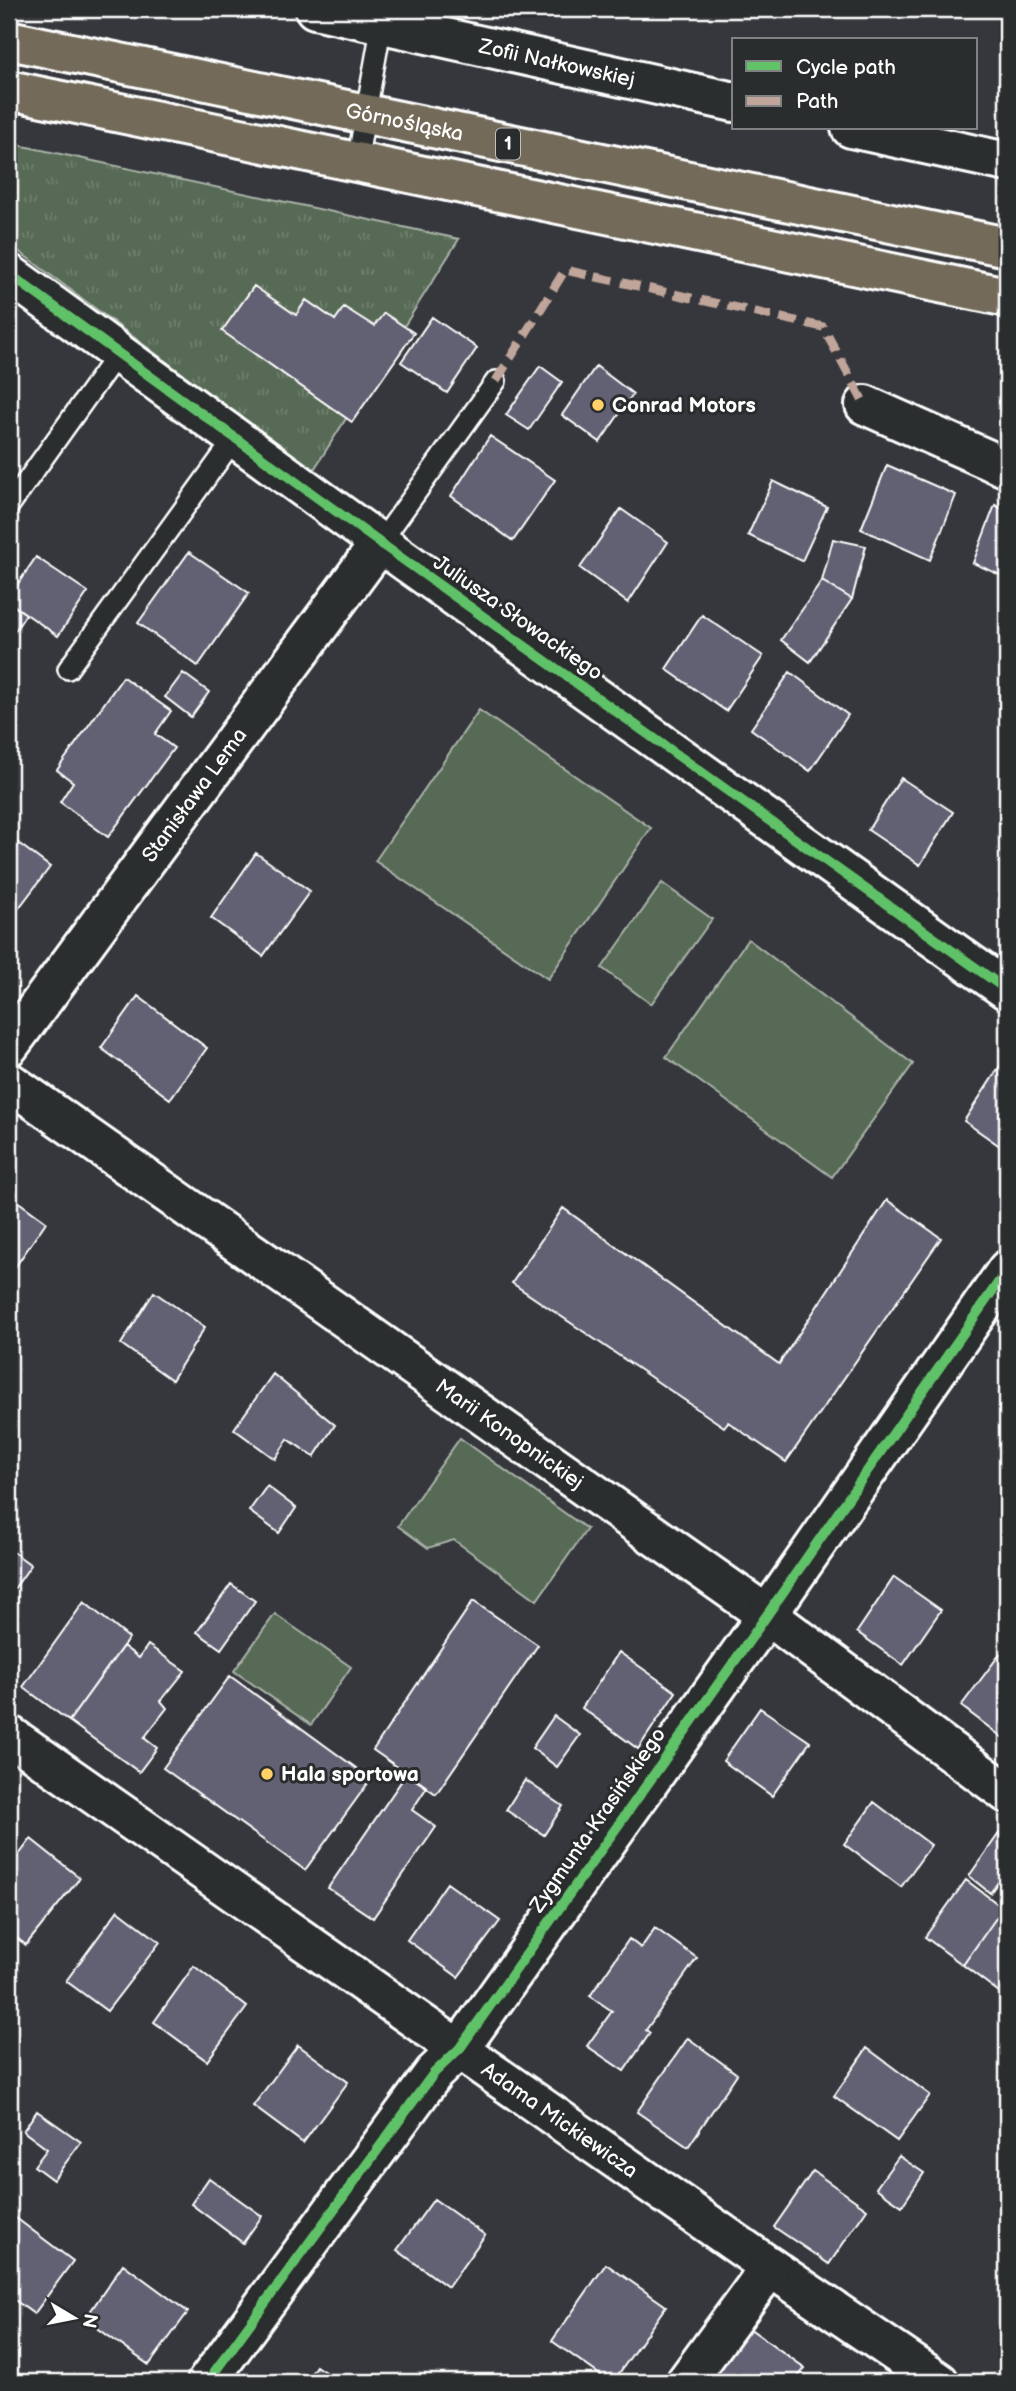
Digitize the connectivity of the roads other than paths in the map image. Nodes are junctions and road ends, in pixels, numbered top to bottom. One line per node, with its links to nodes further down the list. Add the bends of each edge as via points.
1 (315, 9): 2 (street, Zofii Nałkowskiej)
2 (383, 23): 5 (street, Zofii Nałkowskiej); 6 (lane)
3 (9, 40): 6 (main road, Górnośląska / 1)
4 (9, 90): 8 (main road, 1)
5 (732, 102)
6 (366, 114): 8 (lane); 10 (main road, Górnośląska / 1)
7 (860, 130): 9 (street)
8 (357, 162): 12 (main road, 1)
9 (1007, 162)
10 (1007, 247)
11 (9, 274): 13 (street, Juliusza Słowackiego)
12 (1007, 297)
13 (118, 353): 16 (street, Juliusza Słowackiego); 18 (lane)
14 (496, 382): 19 (lane)
15 (865, 405): 17 (street)
16 (235, 438): 19 (street, Juliusza Słowackiego); 20 (lane)
17 (1007, 468)
18 (9, 506)
19 (380, 543): 21 (street, Juliusza Słowackiego); 22 (street, Stanisława Lema)
20 (68, 669)
21 (1007, 990)
22 (9, 1046)
23 (9, 1082): 25 (street, Marii Konopnickiej)
24 (1007, 1270): 25 (street, Zygmunta Krasińskiego)
25 (767, 1615): 27 (street, Marii Konopnickiej); 28 (street, Zygmunta Krasińskiego)
26 (9, 1735): 28 (street, Adama Mickiewicza)
27 (1007, 1793)
28 (460, 2048): 29 (street, Adama Mickiewicza); 30 (street, Zygmunta Krasińskiego, via 434,2073)
29 (770, 2267): 31 (street); 32 (street, Adama Mickiewicza)
30 (207, 2382)
31 (686, 2382)
32 (939, 2382)

